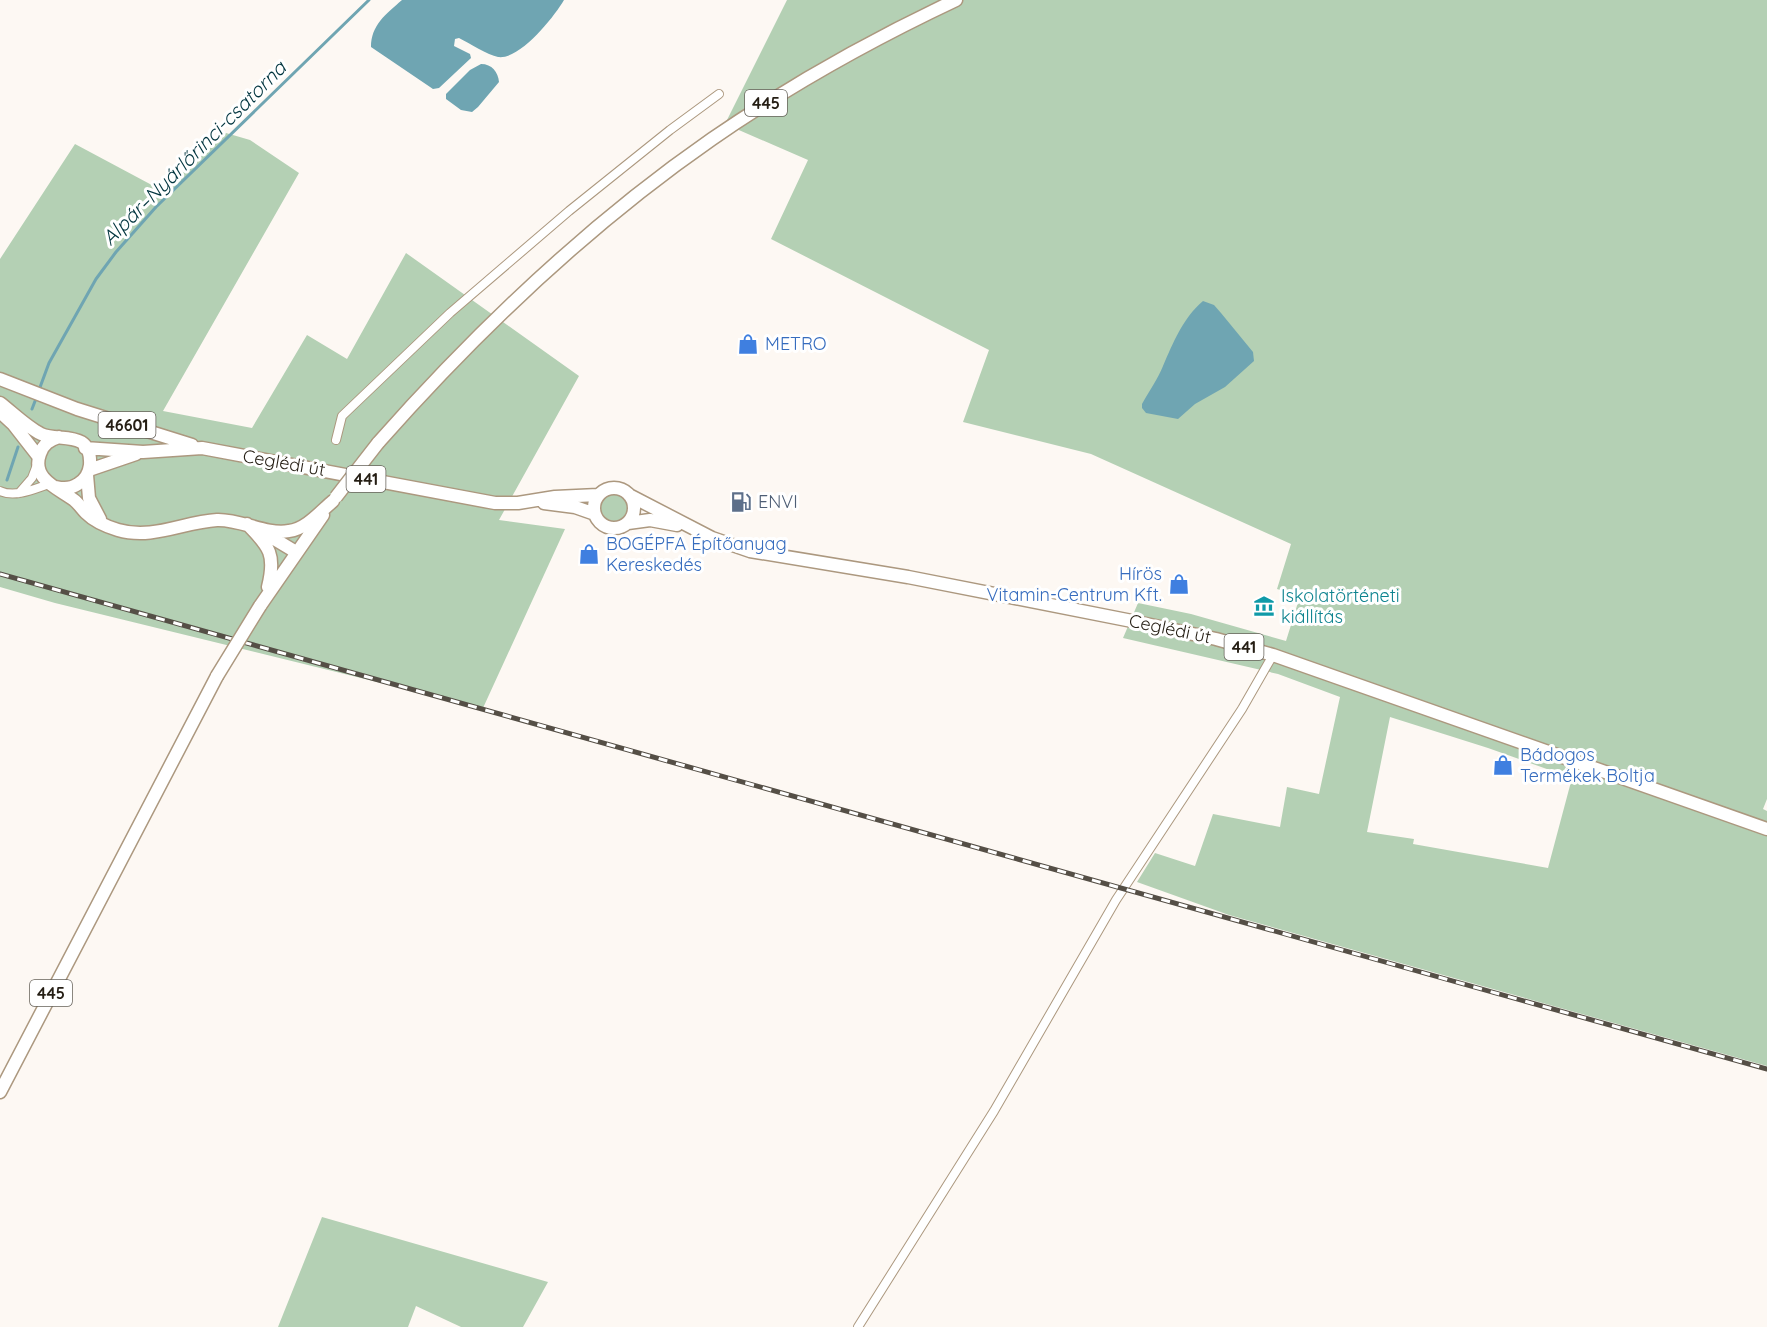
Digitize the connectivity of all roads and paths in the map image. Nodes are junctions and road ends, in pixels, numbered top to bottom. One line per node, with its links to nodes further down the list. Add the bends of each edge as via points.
1 (956, 0): 18 (main road, 445, bridge, via 768,102 712,139 584,238 501,314 411,406)
2 (720, 94): 7 (street, via 568,211 450,313 342,416)
3 (0, 380): 9 (main road, 46601, via 76,409)
4 (0, 403): 6 (main road, 441, via 39,433)
5 (0, 411): 11 (main road)
6 (59, 437): 8 (main road, 441, via 77,440); 11 (main road, via 46,443)
7 (336, 440)
8 (85, 448): 10 (main road, Ceglédi út / 441); 12 (main road, via 89,455)
9 (202, 448): 10 (main road, Ceglédi út / 441); 19 (main road, Ceglédi út / 441, via 495,502)
10 (143, 452): 12 (main road, Ceglédi út / 441)
11 (38, 460): 13 (main road, via 41,475); 15 (street, via 32,478)
12 (88, 472): 13 (main road, 441, via 69,488); 22 (main road, via 89,498)
13 (52, 486): 15 (street); 22 (main road)
14 (0, 491): 15 (street)
15 (19, 493)
16 (598, 495): 17 (main road, 441, via 613,488); 19 (main road, Ceglédi út / 441); 20 (main road)
17 (629, 495): 21 (main road, via 634,510); 24 (main road, Ceglédi út / 441)
18 (335, 499): 23 (main road, via 301,528 275,531); 25 (main road, 445)
19 (531, 502): 20 (main road, Ceglédi út / 441, via 575,507)
20 (595, 514): 21 (main road, 441, via 598,521 611,528)
21 (627, 523): 24 (main road, Ceglédi út / 441, via 650,520)
22 (104, 524): 23 (main road, via 124,532 145,534 217,520)
23 (246, 524): 25 (main road); 26 (main road, via 271,555 273,569)
24 (696, 530): 27 (main road, Ceglédi út / 441, via 750,551 1110,616)
25 (296, 552): 26 (main road, 445)
26 (263, 601): 29 (main road, 445, bridge, via 217,676)
27 (1273, 655): 28 (main road, Ceglédi út / 441); 30 (street, via 1242,709 1116,900 994,1110)
28 (1767, 829)
29 (0, 1092)
30 (858, 1327)

